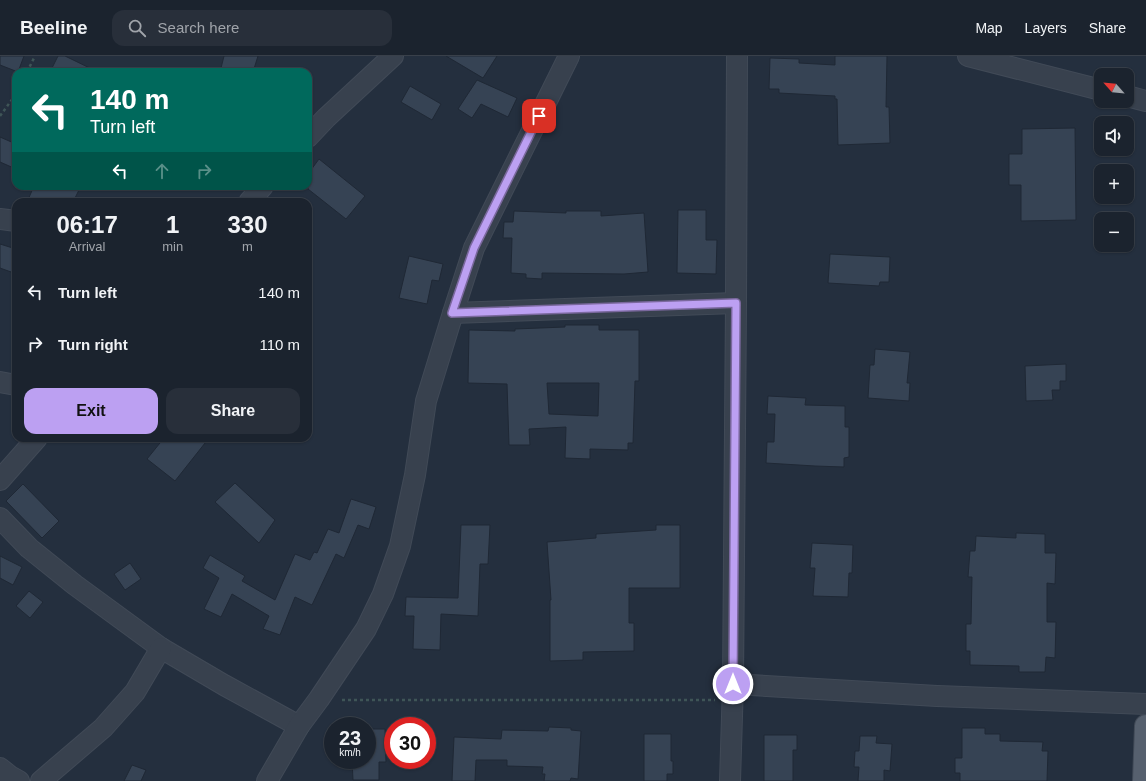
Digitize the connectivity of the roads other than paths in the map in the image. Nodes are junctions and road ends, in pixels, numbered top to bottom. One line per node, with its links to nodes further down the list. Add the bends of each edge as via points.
1 (393, 56): 8 (street)
2 (569, 56): 14 (street, via 474,248)
3 (737, 56): 13 (street)
4 (968, 56): 5 (street)
5 (1094, 88)
6 (1134, 98): 7 (street)
7 (1146, 101)
8 (312, 133)
9 (259, 190): 10 (street)
10 (252, 198)
11 (0, 219): 12 (street)
12 (12, 220)
13 (736, 303): 14 (street); 21 (street)
14 (452, 313): 23 (street, via 426,401 415,475 400,546 383,594 366,629)
15 (0, 382): 16 (street)
16 (12, 384)
17 (33, 442): 18 (street)
18 (0, 480)
19 (0, 518): 20 (street, via 29,548)
20 (161, 648): 23 (street); 27 (street, via 135,692 104,728)
21 (733, 692): 22 (street); 29 (street)
22 (1146, 704)
23 (299, 726): 28 (street)
24 (1146, 726): 30 (main road)
25 (0, 768): 26 (street)
26 (19, 781)
27 (41, 781)
28 (267, 781)
29 (730, 781)
30 (1144, 781)

